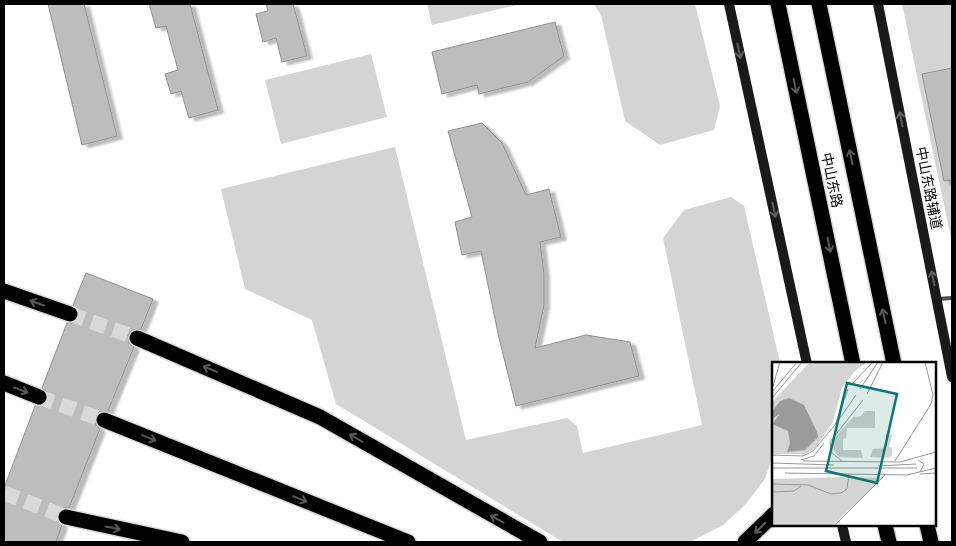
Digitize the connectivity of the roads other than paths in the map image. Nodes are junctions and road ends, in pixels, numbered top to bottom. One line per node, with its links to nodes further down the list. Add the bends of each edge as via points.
1 (729, 4): 10 (street, one-way to 10)
2 (778, 4): 11 (highway, 中山东路, one-way to 11)
3 (819, 4): 12 (highway, 中山东路, one-way to 3)
4 (878, 4): 7 (street, 中山东路辅道, one-way to 4)
5 (4, 291): 8 (highway, one-way to 5)
6 (952, 298): 7 (lane)
7 (937, 299): 13 (street, 中山东路辅道)
8 (70, 314)
9 (137, 338): 24 (highway, one-way to 9, via 320,417)
10 (807, 362)
11 (853, 362)
12 (894, 362)
13 (952, 378)
14 (4, 384): 15 (highway, one-way to 15)
15 (39, 397)
16 (104, 420): 23 (highway, one-way to 23)
17 (772, 516): 25 (highway, one-way to 25)
18 (66, 517): 22 (highway, one-way to 22)
19 (842, 526): 26 (street)
20 (885, 526): 27 (highway)
21 (927, 526): 28 (highway)
22 (182, 542)
23 (408, 542)
24 (540, 542)
25 (745, 542)
26 (846, 542)
27 (888, 542)
28 (931, 542)

